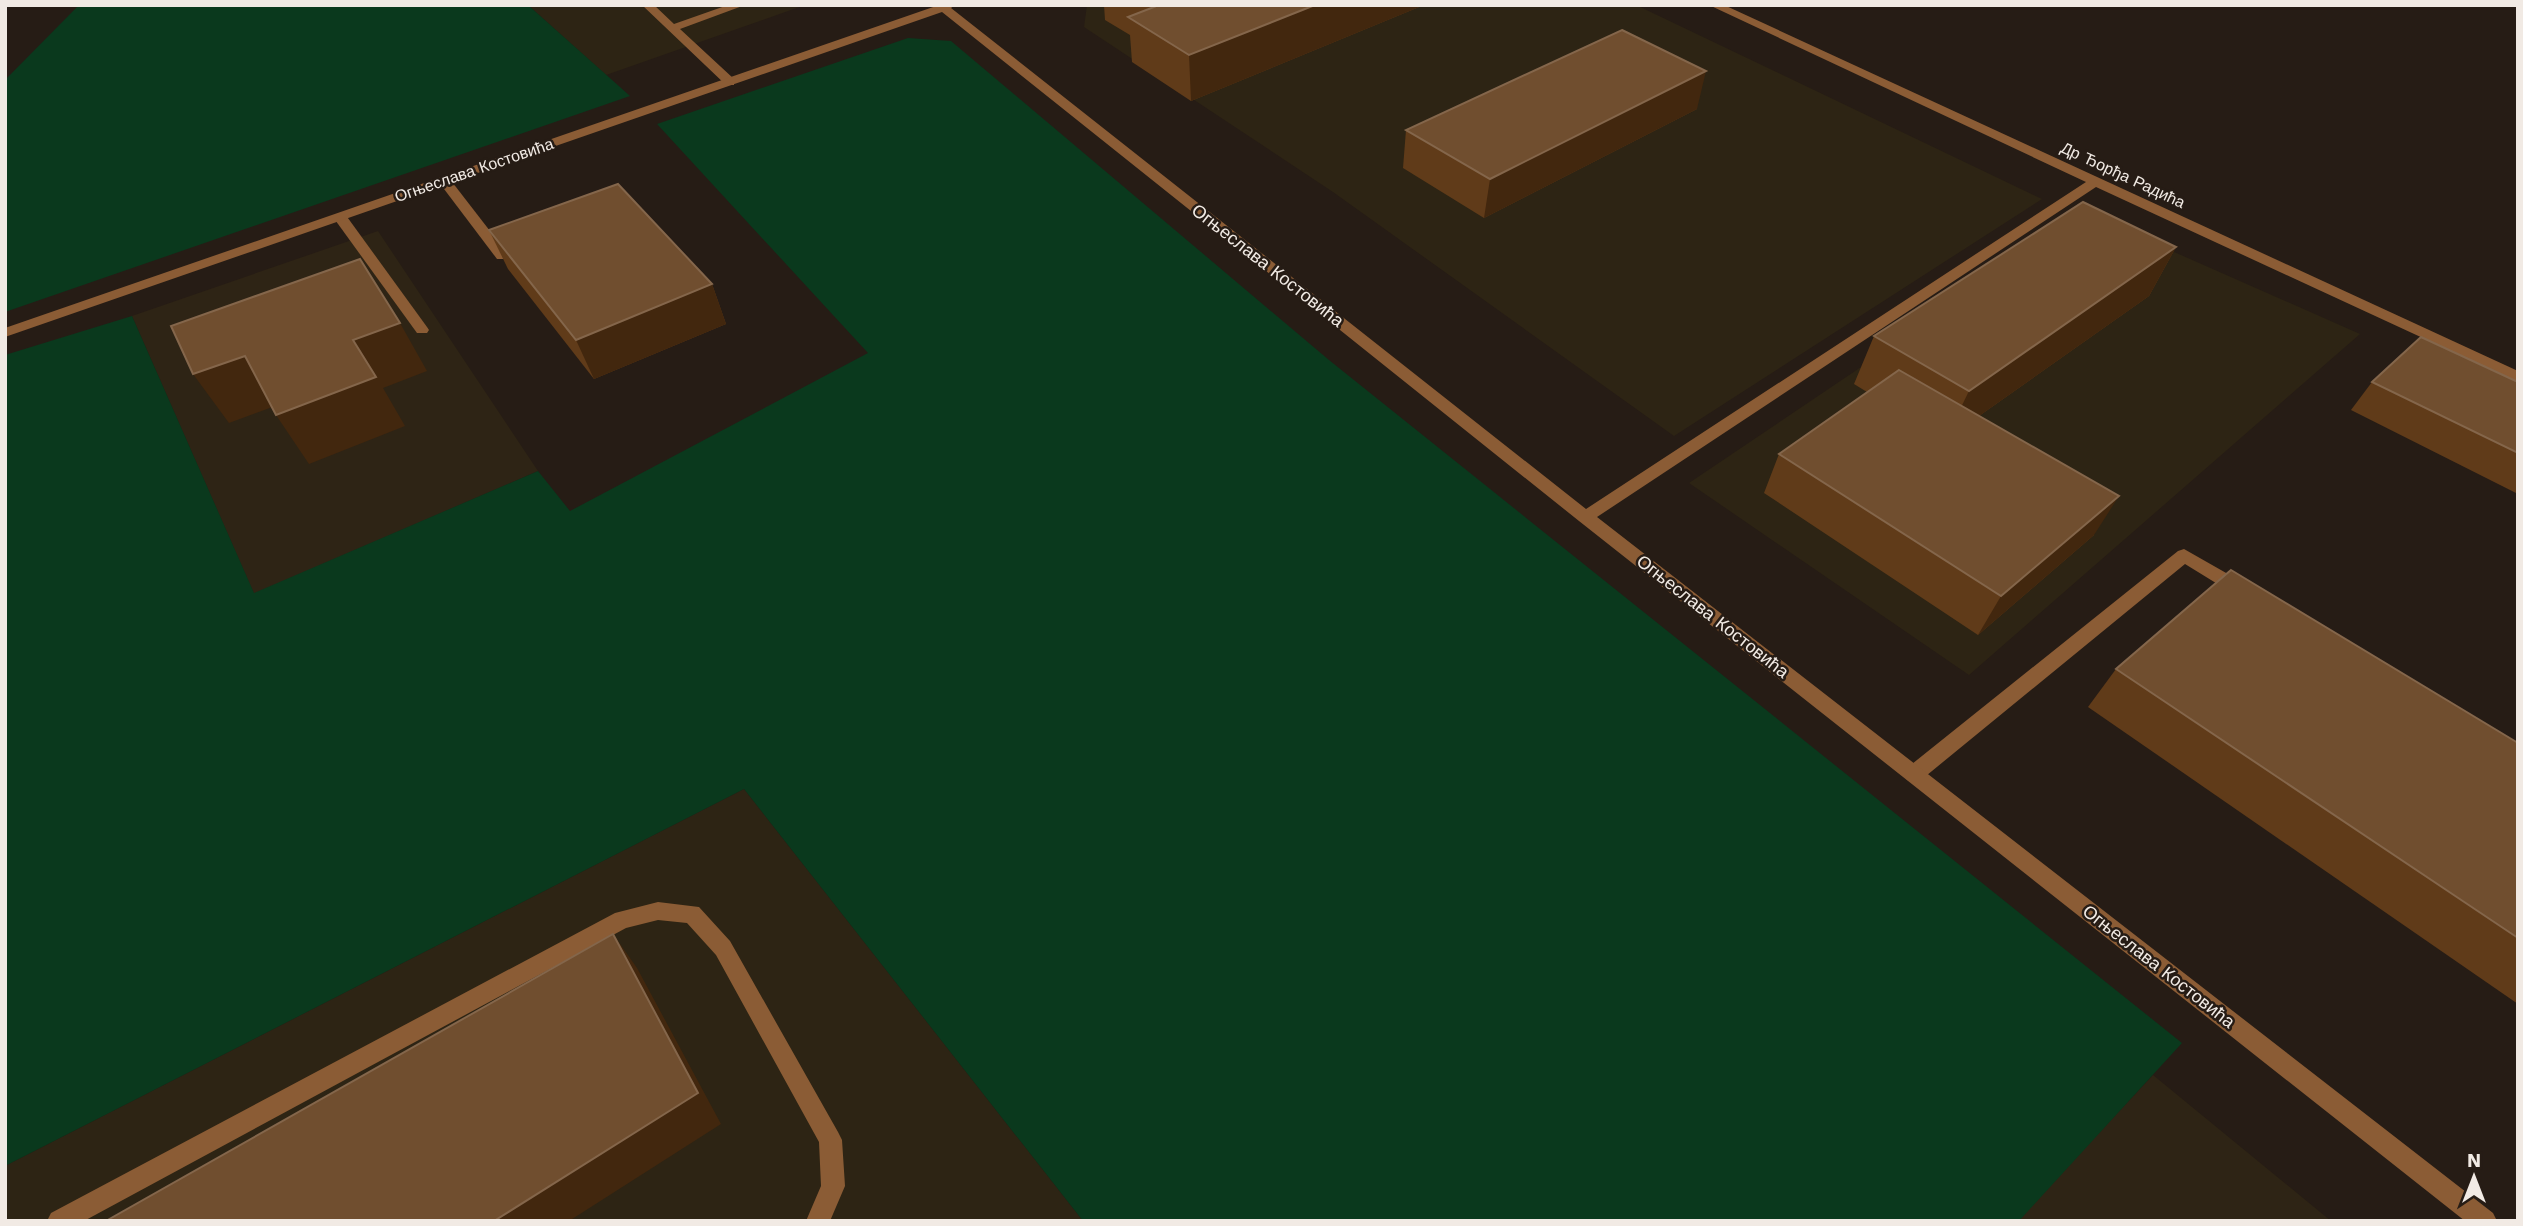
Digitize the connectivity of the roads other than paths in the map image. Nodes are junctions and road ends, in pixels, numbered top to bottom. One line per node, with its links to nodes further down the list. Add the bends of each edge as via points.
1 (647, 5): 5 (street)
2 (740, 5): 5 (street)
3 (1714, 5): 8 (street, Др Ђорђа Радића)
4 (947, 6): 6 (street, Огњеслава Костовића); 14 (street, Огњеслава Костовића)
5 (672, 28): 6 (street)
6 (730, 82): 7 (street, Огњеслава Костовића)
7 (444, 181): 9 (street, Огњеслава Костовића); 10 (street)
8 (2096, 181): 13 (street, Др Ђорђа Радића); 14 (street)
9 (340, 217): 11 (street); 12 (street, Огњеслава Костовића)
10 (502, 256)
11 (422, 330)
12 (5, 333)
13 (2518, 377)
14 (1585, 517): 16 (street, Огњеслава Костовића)
15 (2256, 599): 16 (street, via 2184,555)
16 (1914, 774): 19 (street, Огњеслава Костовића)
17 (59, 1221): 18 (street, via 622,920 658,911 692,914 723,948 830,1140 833,1185)
18 (818, 1221)
19 (2485, 1221)

